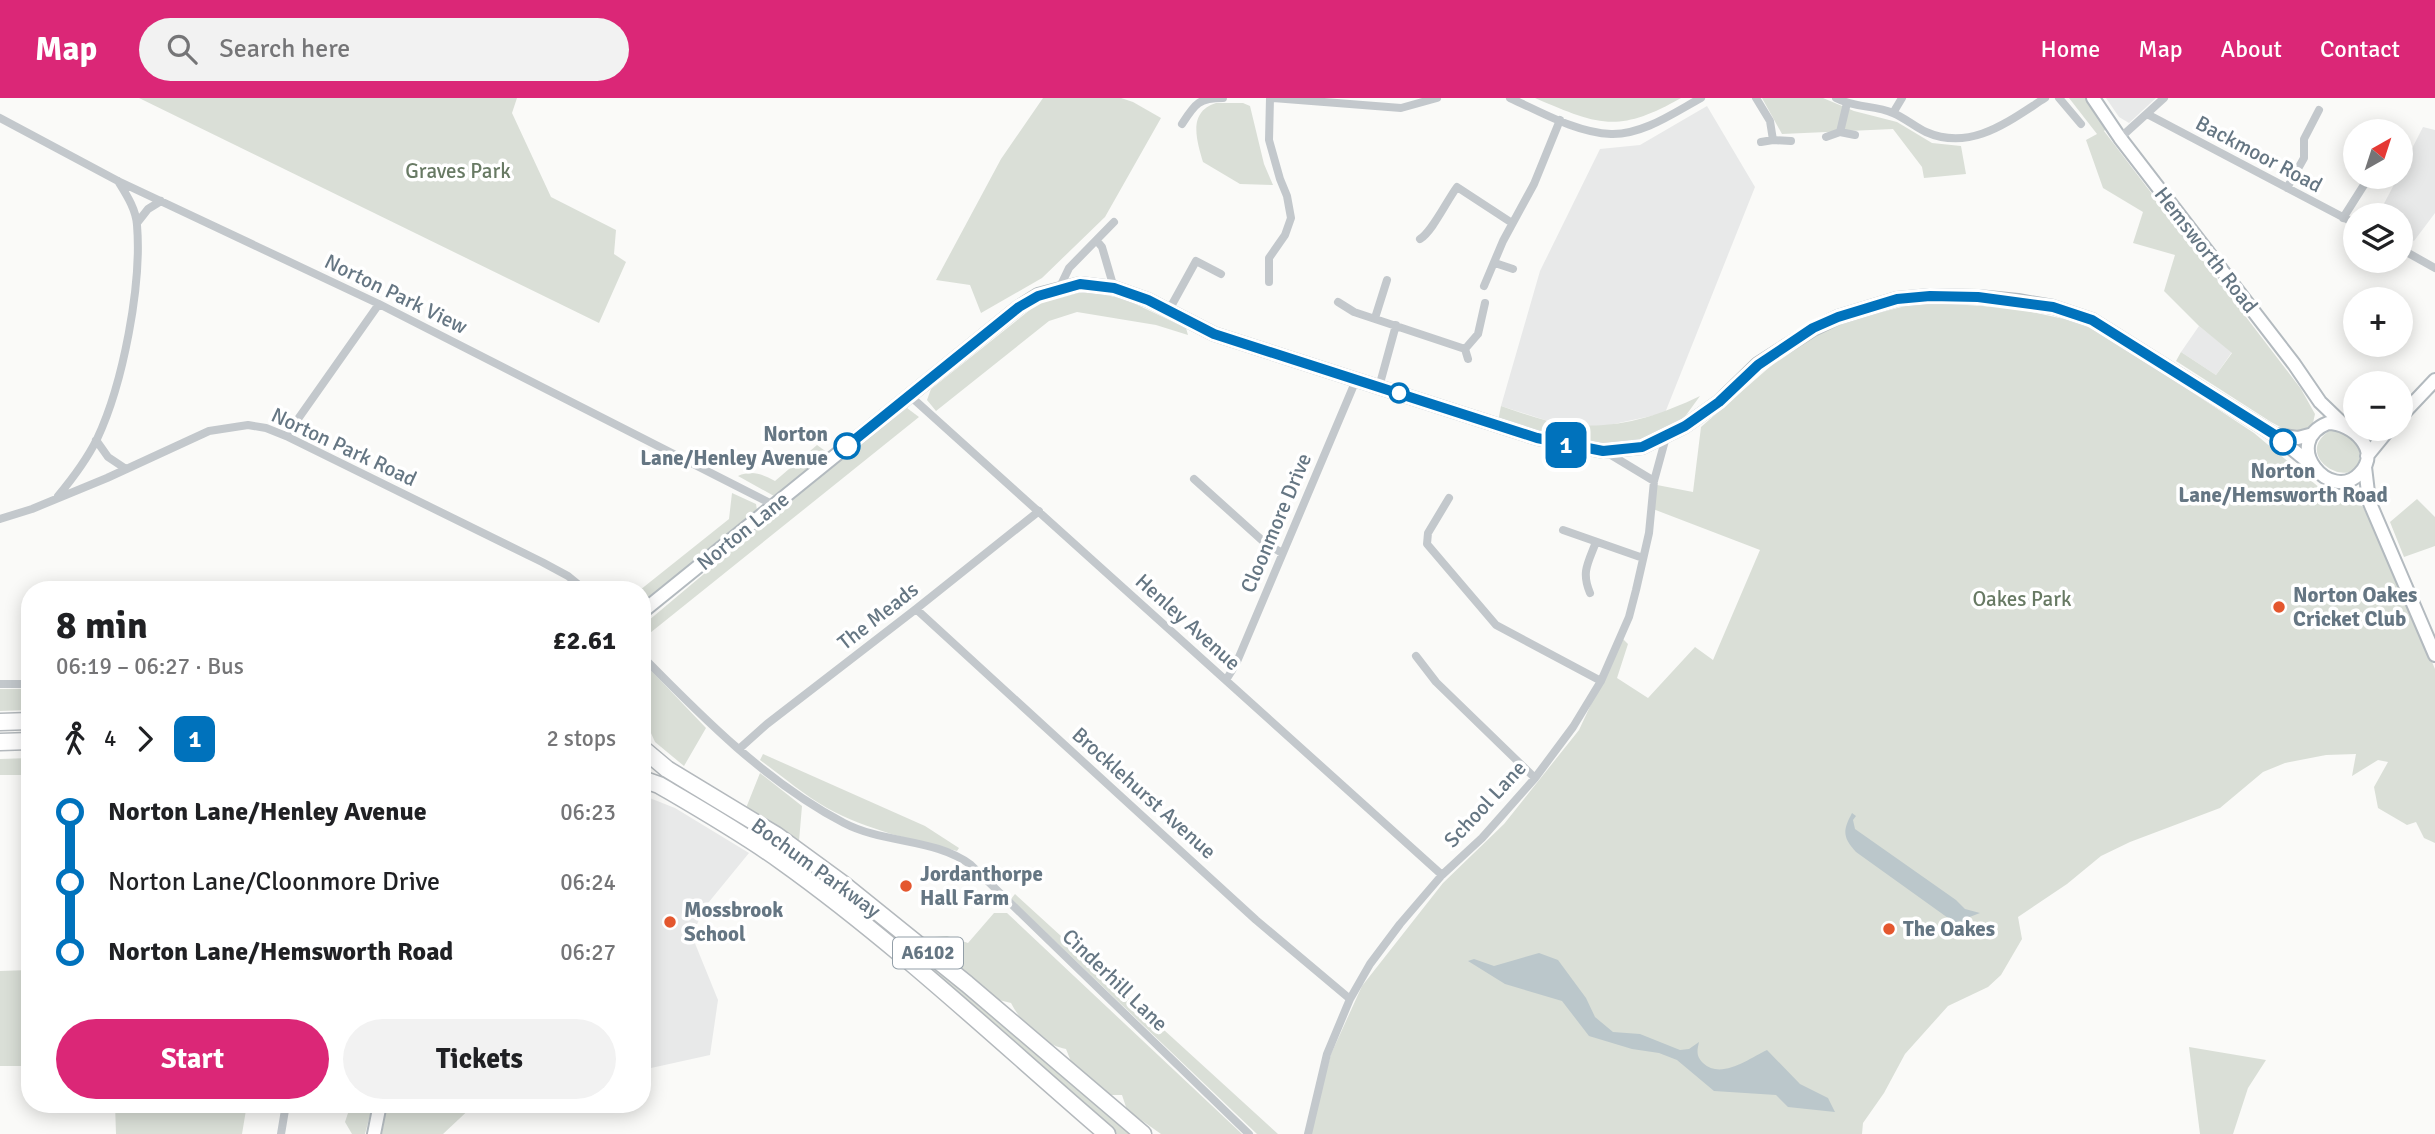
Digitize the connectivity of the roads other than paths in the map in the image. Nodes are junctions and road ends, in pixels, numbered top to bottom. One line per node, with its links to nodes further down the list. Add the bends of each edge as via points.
1 (1223, 98): 20 (street, via 1199,102)
2 (1271, 98): 13 (street); 44 (street, via 1269,140 1291,218 1269,258)
3 (1437, 98): 13 (street, via 1401,108)
4 (1510, 98): 19 (street)
5 (1701, 98): 19 (street, via 1656,122 1619,134)
6 (1756, 98): 26 (street, via 1770,121)
7 (1836, 98): 14 (street)
8 (1902, 98): 16 (street)
9 (2045, 98): 16 (street, via 2000,127 1963,139 1928,133)
10 (2059, 98): 21 (street)
11 (2093, 98): 25 (street, Hemsworth Road)
12 (2164, 98): 17 (street)
13 (1336, 101)
14 (1847, 103): 16 (street); 22 (street)
15 (2319, 110): 30 (street, via 2304,139 2304,158)
16 (1893, 113)
17 (2147, 114): 25 (street); 30 (street, Backmoor Road)
18 (0, 118): 29 (street, Norton Park View)
19 (1560, 120): 35 (street)
20 (1182, 124)
21 (2081, 124)
22 (1840, 132): 23 (street); 24 (street)
23 (1855, 135)
24 (1826, 137)
25 (2120, 138): 60 (street, Hemsworth Road)
26 (1773, 139): 27 (street); 28 (street)
27 (1791, 141)
28 (1761, 142)
29 (118, 181): 31 (street, Norton Park View); 34 (street)
30 (2287, 188): 32 (street, Backmoor Road)
31 (161, 201): 34 (street); 50 (street, Norton Park View)
32 (2343, 218)
33 (1114, 222): 37 (street)
34 (137, 223): 68 (street, via 135,285 124,355)
35 (1512, 223): 36 (street, via 1457,187 1431,230); 39 (street)
36 (1420, 239)
37 (1097, 241): 46 (street); 47 (street, via 1069,268)
38 (2413, 256): 40 (street)
39 (1495, 263): 41 (street); 45 (street)
40 (2435, 268)
41 (1513, 269)
42 (1221, 274): 51 (street, via 1196,261)
43 (1387, 280): 52 (street)
44 (1269, 282)
45 (1484, 286)
46 (1114, 288): 47 (street, Norton Lane, via 1080,284); 51 (street, Norton Lane)
47 (1059, 289): 59 (street, Norton Lane, via 1019,307)
48 (1338, 302): 52 (street)
49 (1485, 303): 54 (street, via 1478,334)
50 (379, 304): 66 (street); 81 (street, Norton Park View)
51 (1168, 310): 56 (street, Norton Lane, via 1214,334)
52 (1375, 318): 53 (street)
53 (1396, 325): 54 (street); 58 (street)
54 (1465, 349): 55 (street)
55 (1468, 359)
56 (1356, 380): 58 (street, Norton Lane); 86 (street, Cloonmore Drive)
57 (2435, 380): 61 (street)
58 (1379, 387): 71 (street, Norton Lane, via 1537,438)
59 (909, 395): 81 (street, Norton Lane); 82 (street, Henley Avenue)
60 (2320, 402): 62 (street, Hemsworth Road); 64 (street, via 2322,414)
61 (2413, 403)
62 (2343, 424)
63 (2343, 426): 64 (street, via 2328,423)
64 (2316, 431): 65 (street, via 2298,438); 73 (street, via 2308,449)
65 (2275, 435): 67 (street, Norton Lane, via 2092,320 2018,301 1930,296 1870,306 1813,328 1758,365 1702,415); 73 (street, Norton Lane)
66 (286, 436): 74 (street, Norton Park Road, via 257,426 229,426); 88 (street, Norton Park Road)
67 (1666, 436): 71 (street, Norton Lane, via 1642,447); 76 (street, School Lane)
68 (96, 440): 74 (street, via 108,457); 78 (street)
69 (2363, 441): 72 (street)
70 (2379, 441): 72 (street)
71 (1603, 451): 76 (street)
72 (2366, 461): 77 (street, via 2358,475); 80 (street)
73 (2312, 465): 77 (street, via 2326,477)
74 (126, 469): 78 (street, Norton Park Road)
75 (1194, 479): 86 (street, via 1264,542)
76 (1654, 481): 87 (street, School Lane)
77 (2344, 482): 80 (street)
78 (56, 498): 83 (street, Norton Park Road)
79 (1449, 498): 96 (street, via 1428,533 1427,544 1496,625)
80 (2369, 501): 92 (street)
81 (774, 505): 90 (street, Norton Lane)
82 (1039, 510): 91 (street, The Meads); 95 (street, Henley Avenue)
83 (0, 519)
84 (1563, 530): 85 (street)
85 (1596, 542): 87 (street); 89 (street, via 1585,571)
86 (1282, 552): 95 (street, Cloonmore Drive)
87 (1643, 558): 96 (street, School Lane, via 1629,617)
88 (574, 581)
89 (1590, 593)
90 (651, 605)
91 (916, 609): 103 (street, The Meads); 108 (street, Brocklehurst Avenue, via 1256,920)
92 (2435, 654)
93 (1416, 656): 105 (street, via 1436,682)
94 (651, 665): 103 (street, Cinderhill Lane)
95 (1226, 680): 107 (street, Henley Avenue)
96 (1601, 681): 105 (street, School Lane)
97 (0, 684): 98 (street)
98 (21, 684)
99 (21, 721): 100 (highway)
100 (0, 722)
101 (21, 741): 102 (highway)
102 (0, 742)
103 (739, 749): 115 (street, Cinderhill Lane, via 796,794 845,824 960,857)
104 (651, 755): 114 (highway, Bochum Parkway / A6102, via 844,884)
105 (1535, 778): 107 (street, School Lane)
106 (651, 782): 113 (highway, Bochum Parkway / A6102, via 780,860 839,904)
107 (1442, 875): 108 (street, School Lane, via 1370,964)
108 (1350, 999): 116 (street, School Lane, via 1327,1054)
109 (284, 1113): 111 (street)
110 (378, 1113): 112 (street)
111 (281, 1134)
112 (374, 1134)
113 (1107, 1134)
114 (1143, 1134)
115 (1249, 1134)
116 (1308, 1134)

